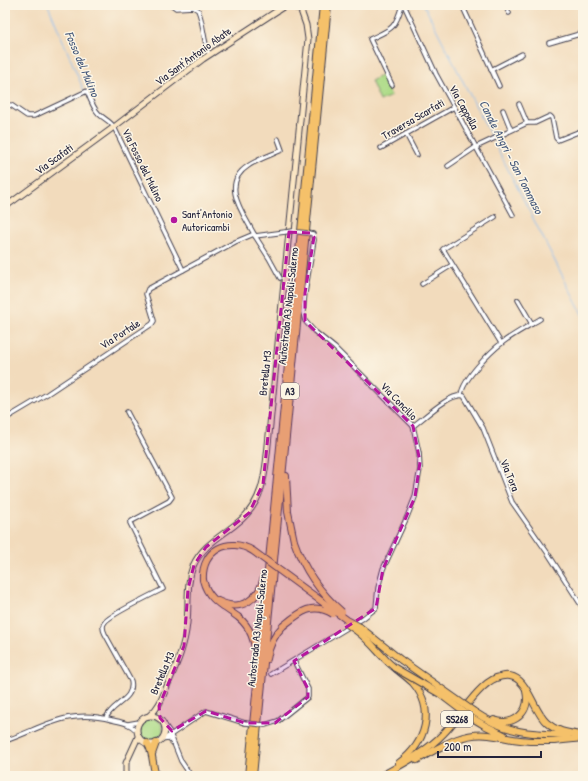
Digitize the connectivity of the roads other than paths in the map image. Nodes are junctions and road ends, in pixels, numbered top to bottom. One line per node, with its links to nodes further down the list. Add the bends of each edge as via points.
1 (172, 5): 13 (street, via 176,8 192,7 198,10)
2 (286, 5): 13 (street, Via Sant'Antonio Abate)
3 (291, 5): 9 (street, Bretella M3)
4 (323, 5): 49 (highway, Autostrada A3 Napoli-Salerno / A3)
5 (328, 5): 45 (highway, Autostrada A3 Napoli-Salerno / A3)
6 (403, 5): 16 (street, via 392,28 370,39); 20 (street, Via Cappella)
7 (462, 5): 15 (street)
8 (505, 5): 10 (street)
9 (298, 7): 58 (street, Bretella M3, via 306,25 308,39 263,484 258,500 249,513 206,546 197,558 188,589 184,646)
10 (509, 13)
11 (583, 33): 12 (street)
12 (549, 43)
13 (209, 54): 23 (street, Via Sant'Antonio Abate)
14 (522, 54): 15 (street)
15 (491, 70): 17 (street)
16 (392, 85)
17 (499, 86)
18 (519, 104): 22 (street)
19 (5, 107): 23 (street, Via Fosso del Mulino, via 11,105 27,116 34,116 85,92 100,116)
20 (454, 107): 26 (street, Traversa Scarfati); 28 (street, Via Cappella)
21 (503, 110): 24 (street)
22 (527, 123): 24 (street); 25 (street, via 552,117 558,140)
23 (114, 127): 32 (street, Via Scafati); 37 (street, Via Fosso del Mulino)
24 (511, 130): 28 (street)
25 (583, 130)
26 (406, 134): 29 (street, Traversa Scarfati); 30 (street)
27 (278, 139): 35 (street, via 282,150 244,168 234,184 235,195)
28 (476, 147): 31 (street); 33 (street, Via Cappella)
29 (381, 148)
30 (417, 155)
31 (448, 166)
32 (5, 207)
33 (513, 215)
34 (494, 217): 36 (street, via 443,249)
35 (254, 235): 37 (street, Via Portale, via 235,242); 38 (street); 48 (street, Via Concilio, bridge, via 293,231 313,234 303,312 305,321)
36 (452, 265): 39 (street); 43 (street)
37 (183, 270): 47 (street, Via Portale, via 146,292 154,321 152,324)
38 (280, 278)
39 (422, 284)
40 (518, 300): 42 (street)
41 (540, 319): 42 (street)
42 (532, 324): 43 (street)
43 (501, 343): 44 (street, via 470,375)
44 (461, 395): 48 (street, via 451,398); 51 (street, Via Tora, via 483,428 512,502)
45 (289, 406): 52 (highway, A3, bridge, via 285,483 294,541 305,568 320,590); 61 (highway, Autostrada A3 Napoli-Salerno / A3)
46 (127, 412): 62 (street, via 172,497 130,523 164,589 104,623 105,634 132,686 128,695)
47 (5, 420)
48 (413, 426): 54 (street, Via Concilio, via 420,462 417,488 412,507 383,569 376,608)
49 (273, 524): 50 (highway, A3, via 264,577 256,595 248,602 238,605 227,604); 61 (highway, Autostrada A3 Napoli-Salerno / A3)
50 (212, 597): 52 (highway, A3, bridge, via 203,580 206,562 213,552 223,546 241,545 257,553); 61 (highway, A3, via 244,622 253,638 256,656)
51 (583, 608)
52 (359, 629): 53 (highway, A3); 55 (highway, A3); 61 (highway, A3, bridge, via 330,612 315,608 302,612 283,626 275,634 270,647 262,700)
53 (401, 660): 59 (highway, SS268, bridge)
54 (294, 662): 56 (street, Via Concilio); 67 (street, bridge, via 308,688 308,697 278,721 264,725 246,723 206,711)
55 (395, 668): 59 (highway, SS268, bridge); 84 (highway, SS268, bridge, via 415,687 421,697 425,711 424,728 418,744 403,760)
56 (271, 674)
57 (524, 684): 59 (highway, SS268, via 527,704 521,716 514,721 498,721); 70 (highway, via 539,714 547,723 554,728); 78 (highway, SS268, via 516,678 507,676 497,677 489,682 436,741)
58 (158, 706): 60 (street, Bretella M3); 63 (street, Bretella M3)
59 (471, 713): 70 (highway, SS268, via 519,732); 73 (highway, SS268, via 484,725 504,734)
60 (150, 715): 63 (street); 64 (street)
61 (256, 715): 82 (highway, Autostrada A3 Napoli-Salerno / A3); 83 (highway, Autostrada A3 Napoli-Salerno / A3)
62 (106, 718): 65 (street); 72 (street, via 62,718)
63 (160, 718): 66 (street)
64 (139, 722): 65 (street); 68 (street)
65 (127, 724): 68 (street)
66 (165, 726): 67 (street, via 172,731); 69 (street); 71 (street)
67 (176, 730): 69 (street)
68 (138, 734): 74 (street); 76 (street)
69 (171, 735): 71 (street); 75 (street)
70 (582, 737): 73 (highway, SS268)
71 (161, 740): 74 (street); 75 (street, via 170,740); 77 (highway)
72 (5, 741)
73 (539, 741): 78 (highway, SS268, via 522,741 489,735 468,736)
74 (146, 743): 76 (street); 77 (highway)
75 (175, 745): 81 (street)
76 (134, 748): 79 (street, via 126,763)
77 (152, 755): 80 (highway)
78 (388, 772): 84 (highway, SS268)
79 (126, 776)
80 (156, 776)
81 (191, 776)
82 (248, 776)
83 (252, 776)
84 (380, 776)

